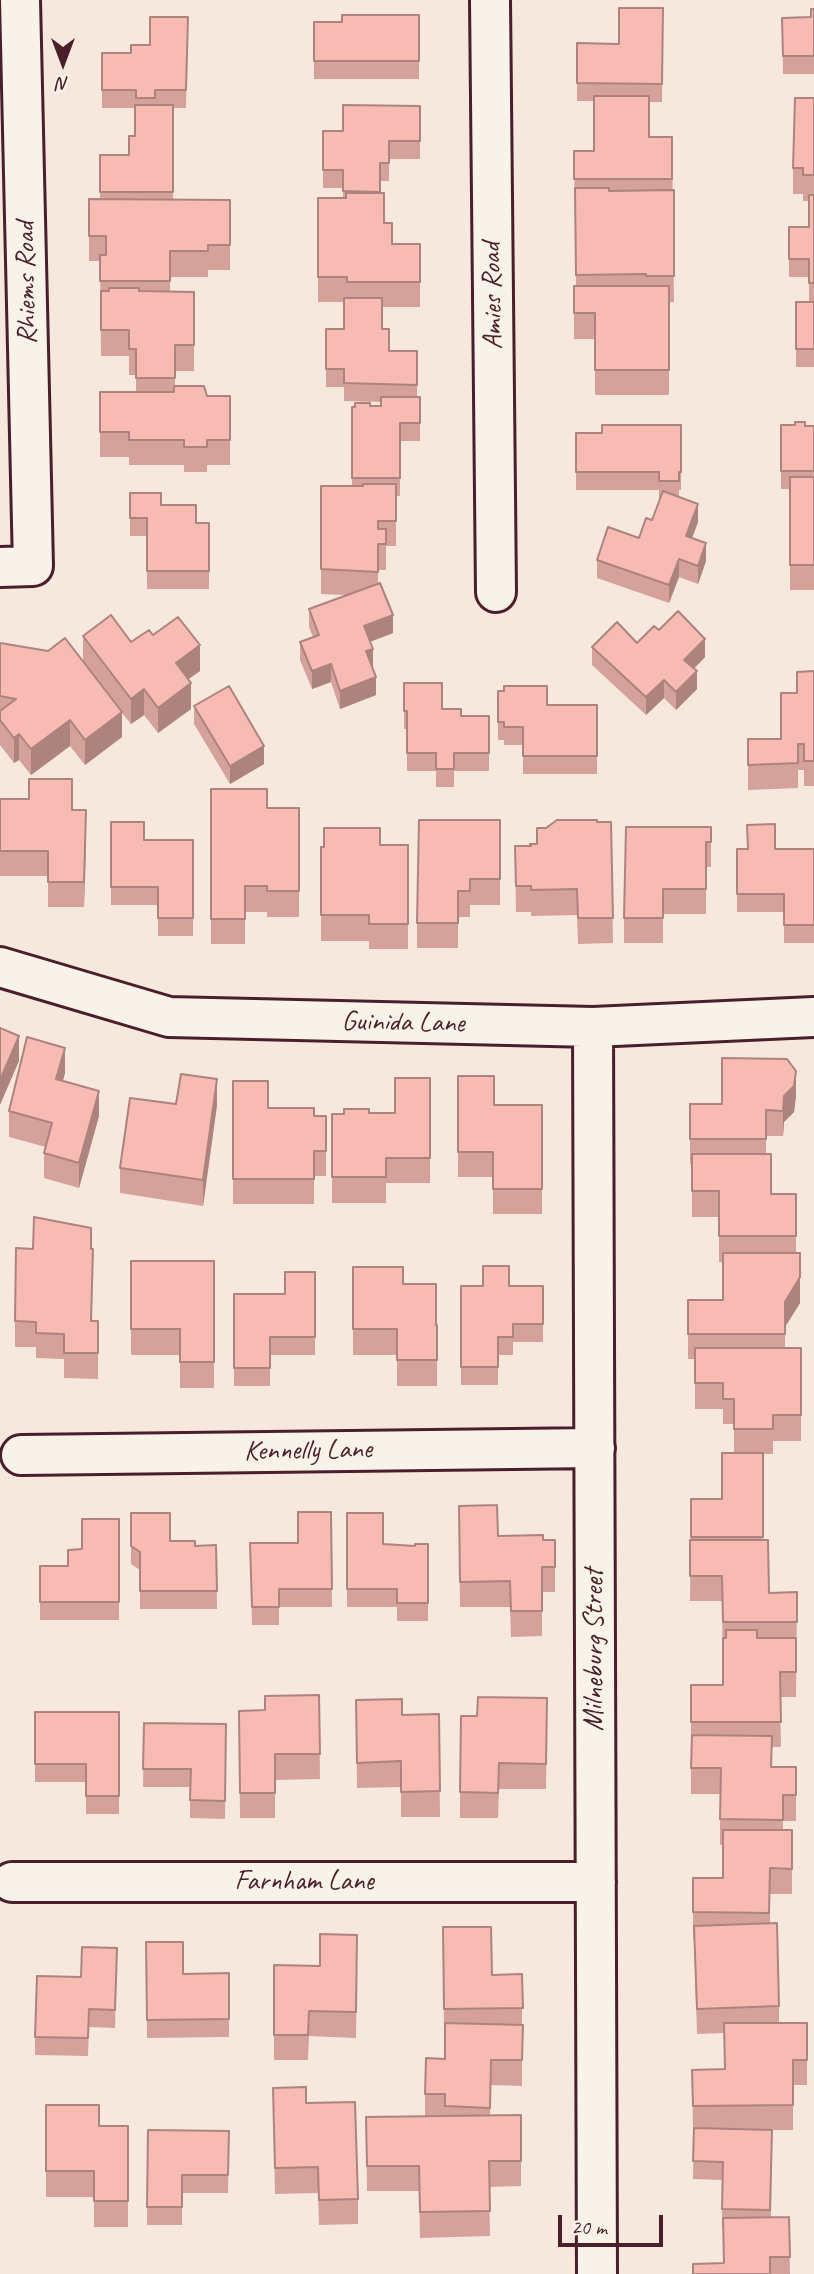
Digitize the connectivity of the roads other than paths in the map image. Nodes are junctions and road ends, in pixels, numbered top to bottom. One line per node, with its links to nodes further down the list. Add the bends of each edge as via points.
1 (20, 0): 3 (street, Rhiems Road)
2 (490, 0): 4 (street, Amies Road)
3 (17, 566)
4 (496, 592)
5 (0, 967): 7 (street, Guinida Lane, via 169,1017)
6 (814, 1017): 7 (street, Guinida Lane)
7 (593, 1027): 8 (street, Milneburg Street)
8 (595, 1448): 9 (street, Kennelly Lane); 11 (street, Milneburg Street)
9 (21, 1455)
10 (12, 1882): 11 (street, Farnham Lane)
11 (596, 1882): 12 (street, Milneburg Street)
12 (597, 2274)

